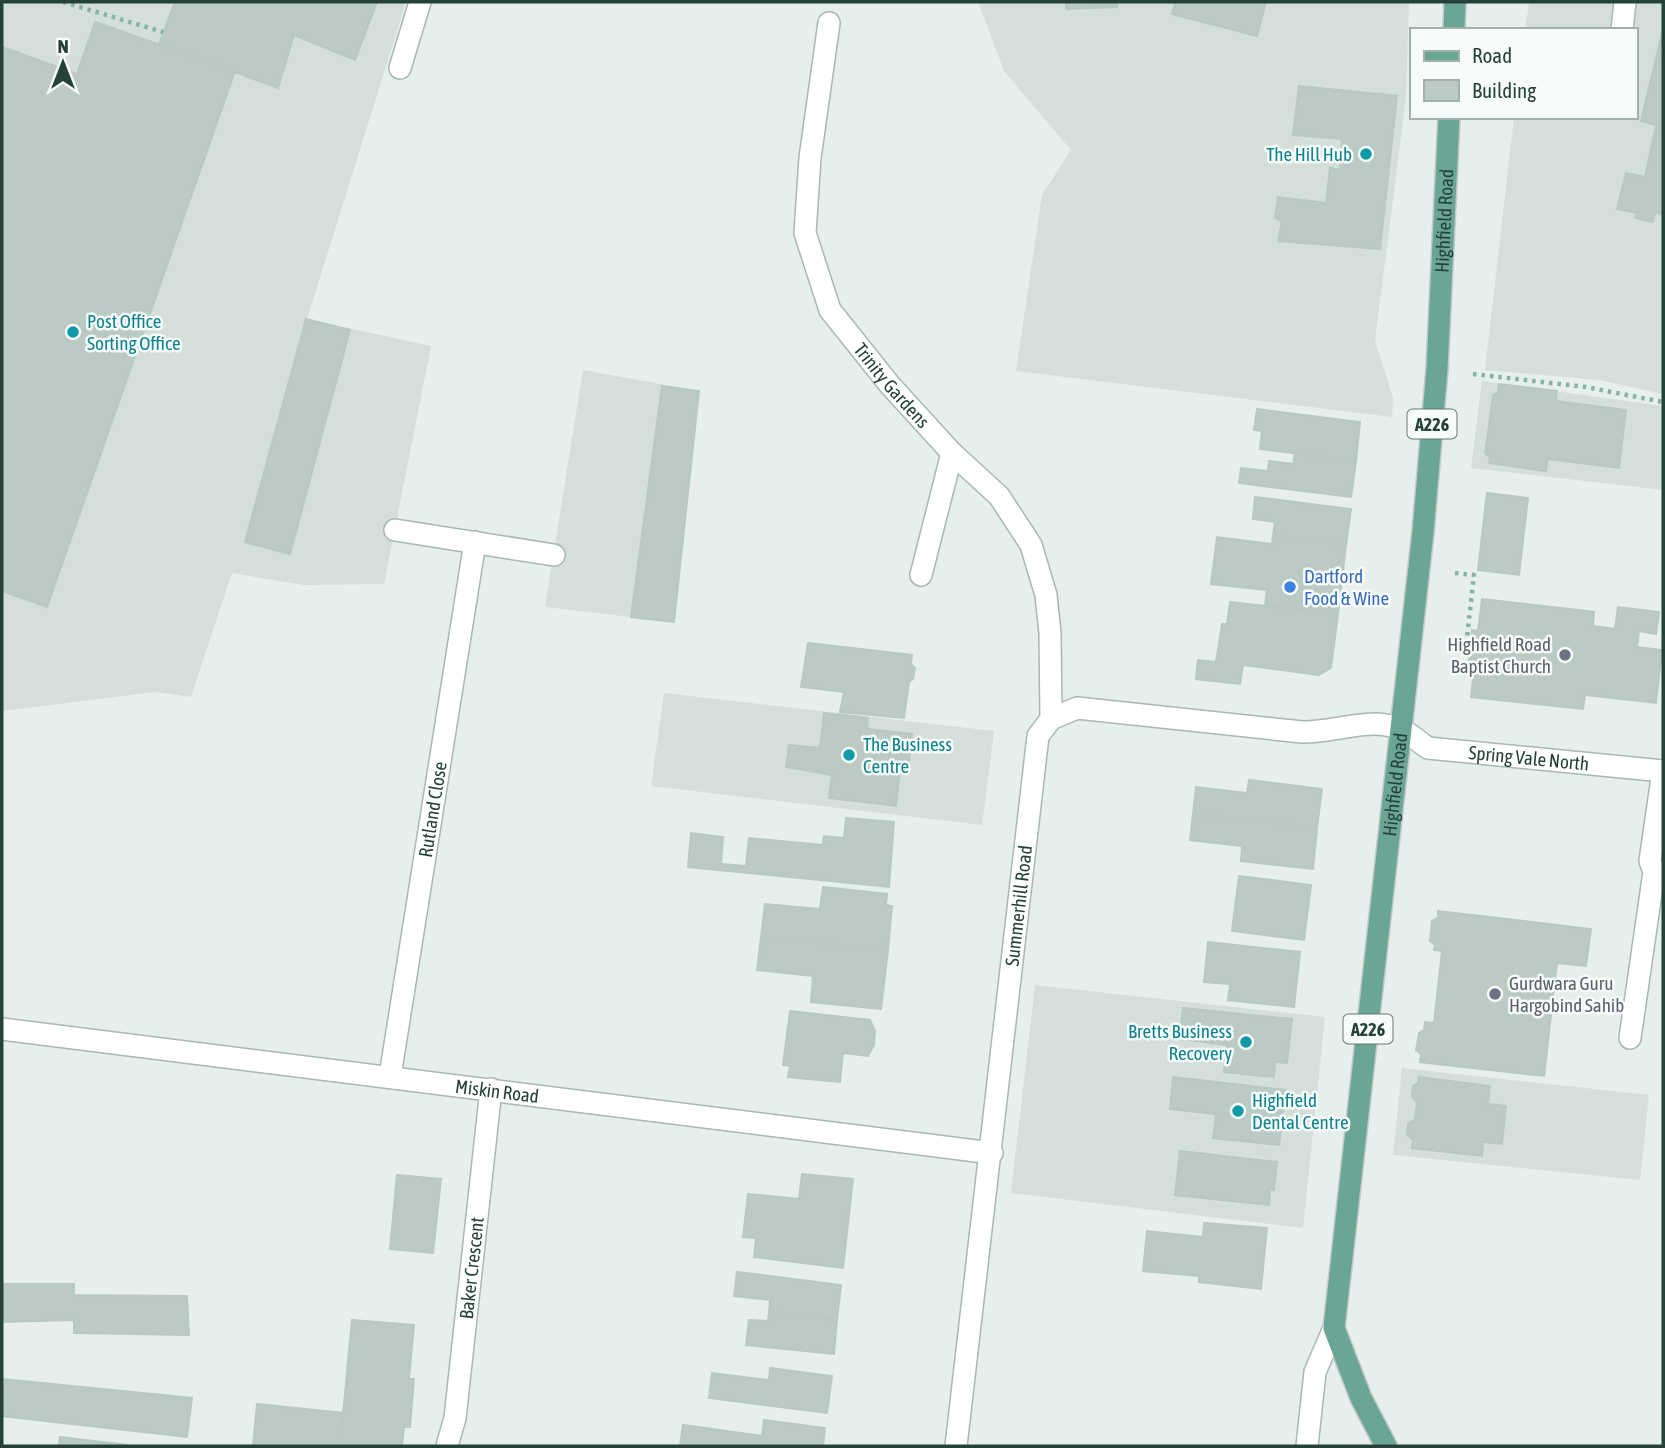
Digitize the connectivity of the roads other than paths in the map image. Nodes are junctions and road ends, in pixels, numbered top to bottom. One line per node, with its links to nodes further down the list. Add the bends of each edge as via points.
1 (420, 2): 7 (street)
2 (1455, 2): 5 (main road)
3 (1625, 2): 6 (street)
4 (829, 23): 9 (street, Trinity Gardens, via 810,158 805,233 830,310)
5 (1454, 28)
6 (1622, 28)
7 (400, 68)
8 (1449, 119): 15 (main road, Highfield Road / A226, via 1437,369)
9 (952, 453): 13 (street); 14 (street, Trinity Gardens, via 999,496 1031,545 1046,595)
10 (395, 530): 11 (street)
11 (475, 542): 12 (street); 19 (street, Rutland Close)
12 (554, 555)
13 (921, 575)
14 (1051, 719): 15 (street, via 1077,708 1302,732 1326,733 1368,723); 21 (street, Summerhill Road, via 1038,736)
15 (1400, 729): 16 (street, Spring Vale North, via 1428,748); 22 (main road, Highfield Road / A226)
16 (1663, 771): 18 (street)
17 (2, 1029): 19 (street, Miskin Road)
18 (1630, 1038)
19 (390, 1076): 20 (street, Miskin Road)
20 (491, 1089): 21 (street, Miskin Road); 23 (street, Baker Crescent, via 455,1418)
21 (992, 1153): 24 (street, Summerhill Road)
22 (1334, 1328): 25 (street, Highfield Road, via 1315,1372); 26 (main road, A226)
23 (447, 1446)
24 (956, 1446)
25 (1307, 1446)
26 (1386, 1446)

